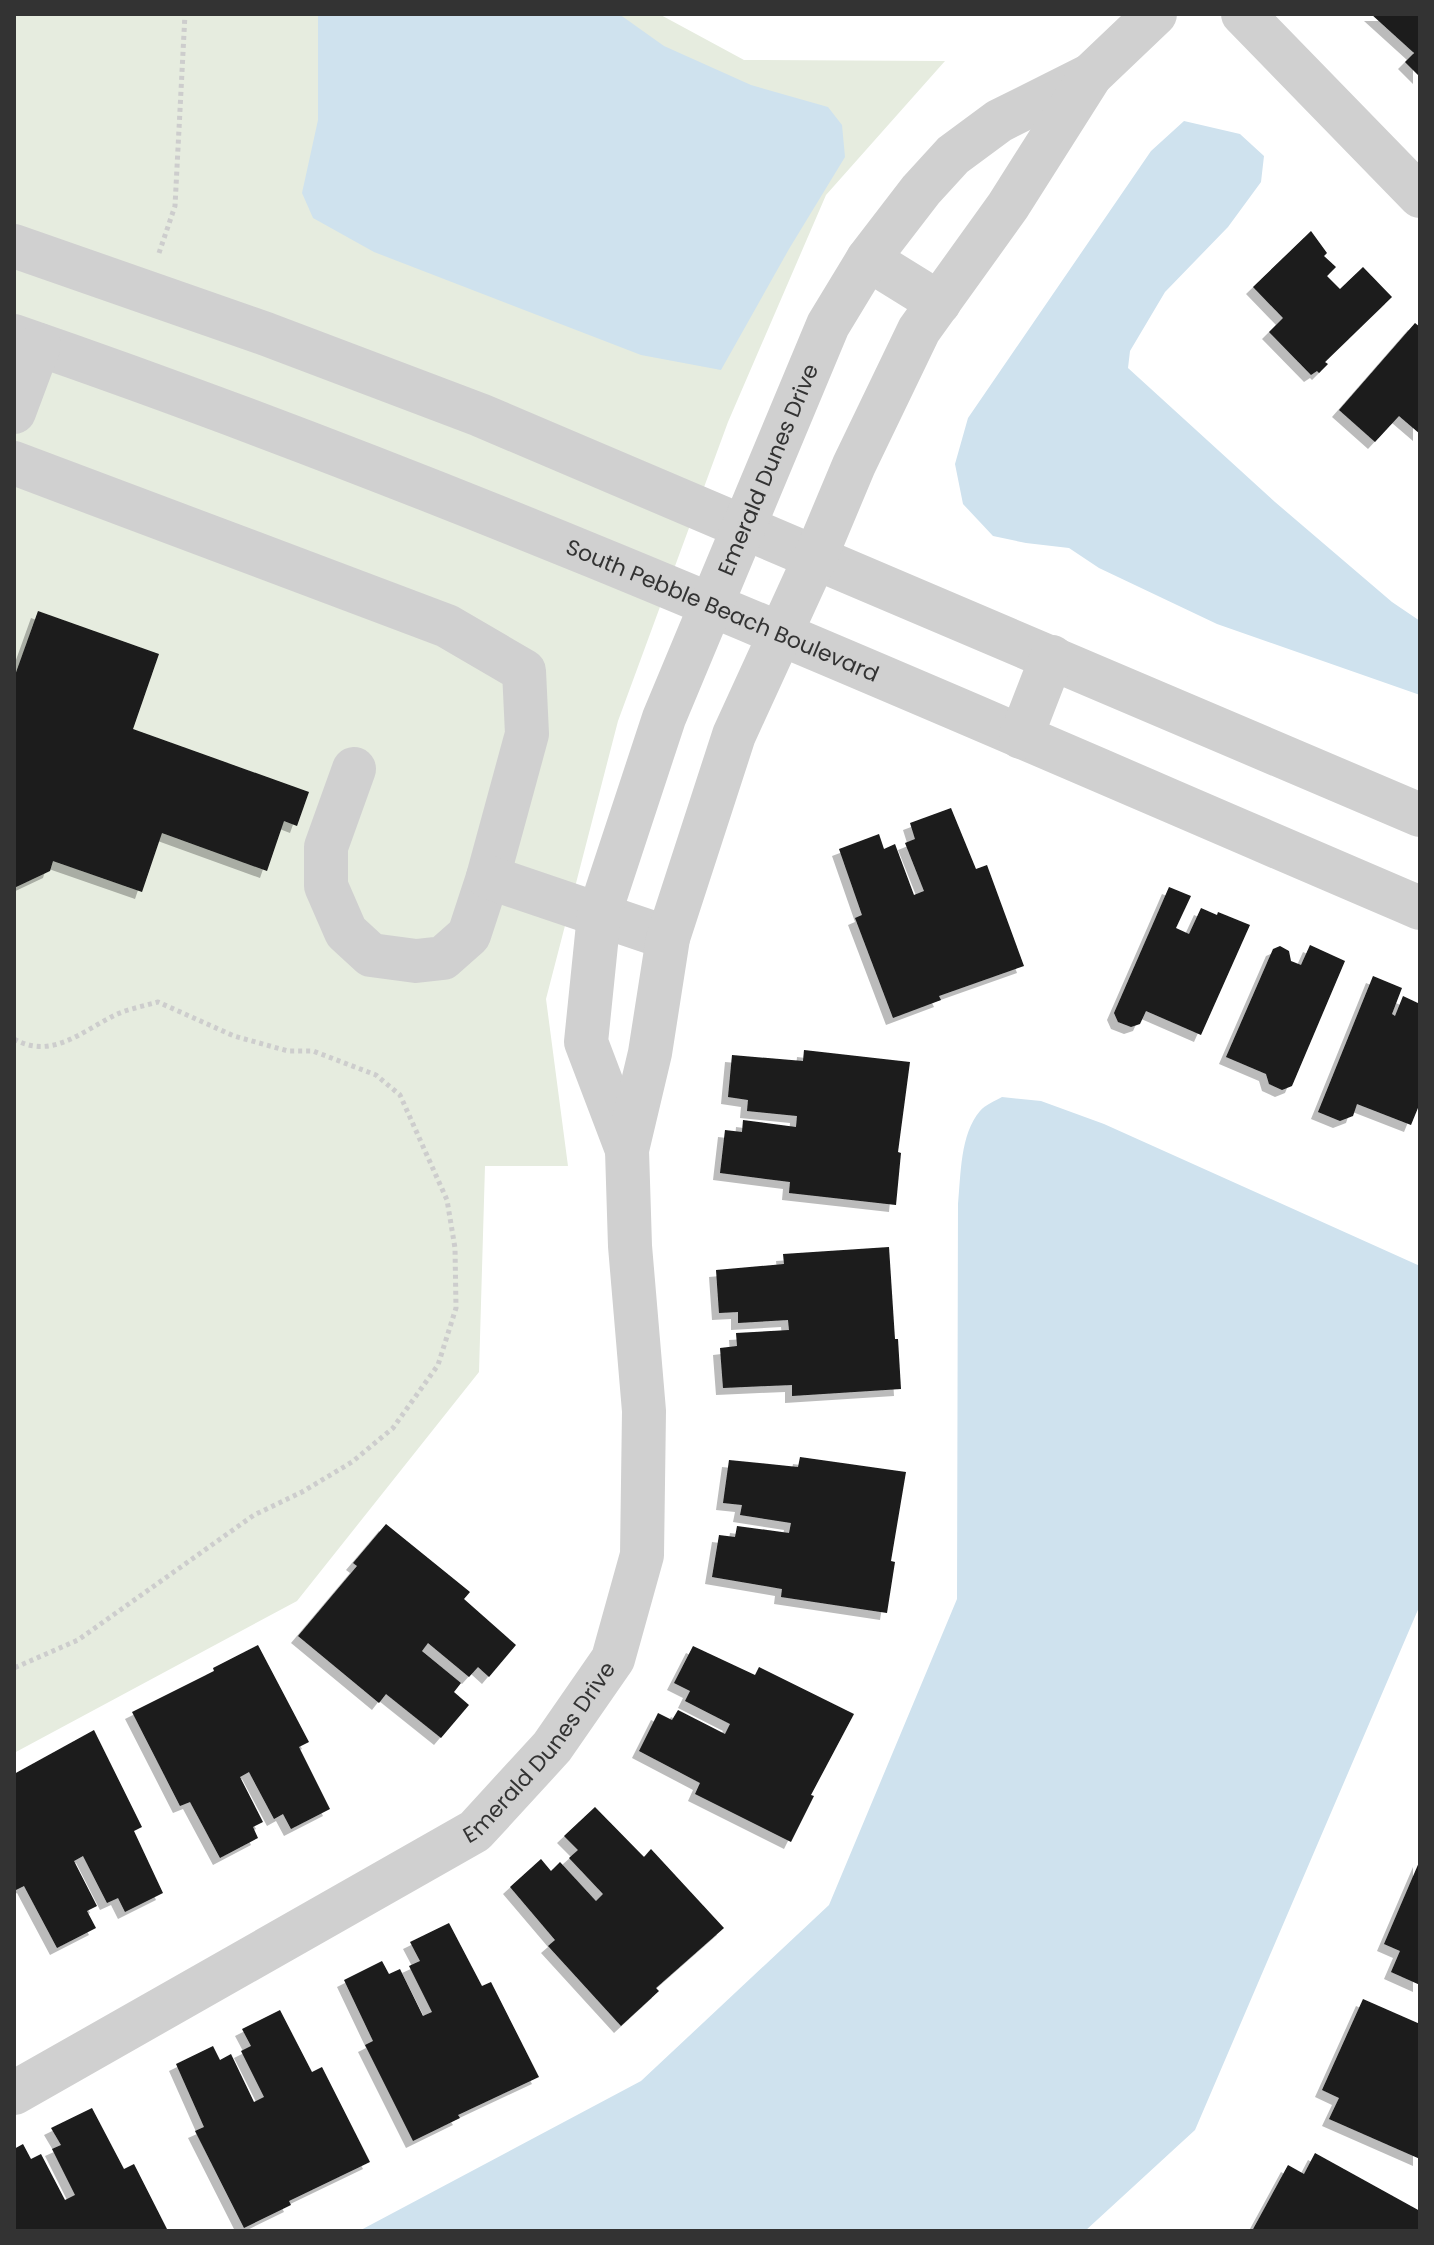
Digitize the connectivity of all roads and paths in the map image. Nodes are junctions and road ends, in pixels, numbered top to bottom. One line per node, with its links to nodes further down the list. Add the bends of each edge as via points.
1 (185, 14): 8 (path, via 175,206)
2 (1155, 14): 4 (street, Emerald Dunes Drive)
3 (1243, 14): 5 (street)
4 (1091, 75): 7 (street, Emerald Dunes Drive, via 999,121 953,155); 9 (street, Emerald Dunes Drive)
5 (1420, 196)
6 (14, 246): 8 (street)
7 (868, 259): 9 (street); 13 (street, Emerald Dunes Drive, via 828,325)
8 (145, 291): 13 (street, via 441,400)
9 (939, 303): 14 (street, Emerald Dunes Drive, via 899,369)
10 (26, 340): 11 (street); 15 (street, South Pebble Beach Boulevard, via 454,498)
11 (14, 412)
12 (14, 463): 21 (street, via 447,626 524,671 527,734)
13 (744, 527): 14 (street); 15 (street, Emerald Dunes Drive)
14 (815, 558): 16 (street, Emerald Dunes Drive); 17 (street)
15 (712, 605): 16 (street, South Pebble Beach Boulevard); 23 (street, Emerald Dunes Drive, via 664,718)
16 (781, 633): 18 (street, South Pebble Beach Boulevard); 24 (street, Emerald Dunes Drive, via 734,735)
17 (1052, 657): 18 (street); 20 (street)
18 (1021, 737): 22 (street, South Pebble Beach Boulevard)
19 (354, 769): 21 (street, via 326,847 326,886 346,932 371,955 416,961 443,958 469,935)
20 (1420, 815)
21 (488, 877): 23 (street)
22 (1420, 908)
23 (599, 915): 24 (street); 26 (street, Emerald Dunes Drive, via 586,1042)
24 (668, 938): 26 (street, Emerald Dunes Drive, via 650,1053)
25 (14, 1039): 27 (path, via 49,1047 116,1014 158,1002 234,1036 288,1051 313,1051 376,1075 400,1095 447,1200 456,1308 438,1365 393,1428 352,1462 254,1515 78,1640)
26 (627, 1150): 28 (street, Emerald Dunes Drive, via 644,1411 642,1555 613,1659 552,1747 475,1831)
27 (14, 1668)
28 (14, 2093)

